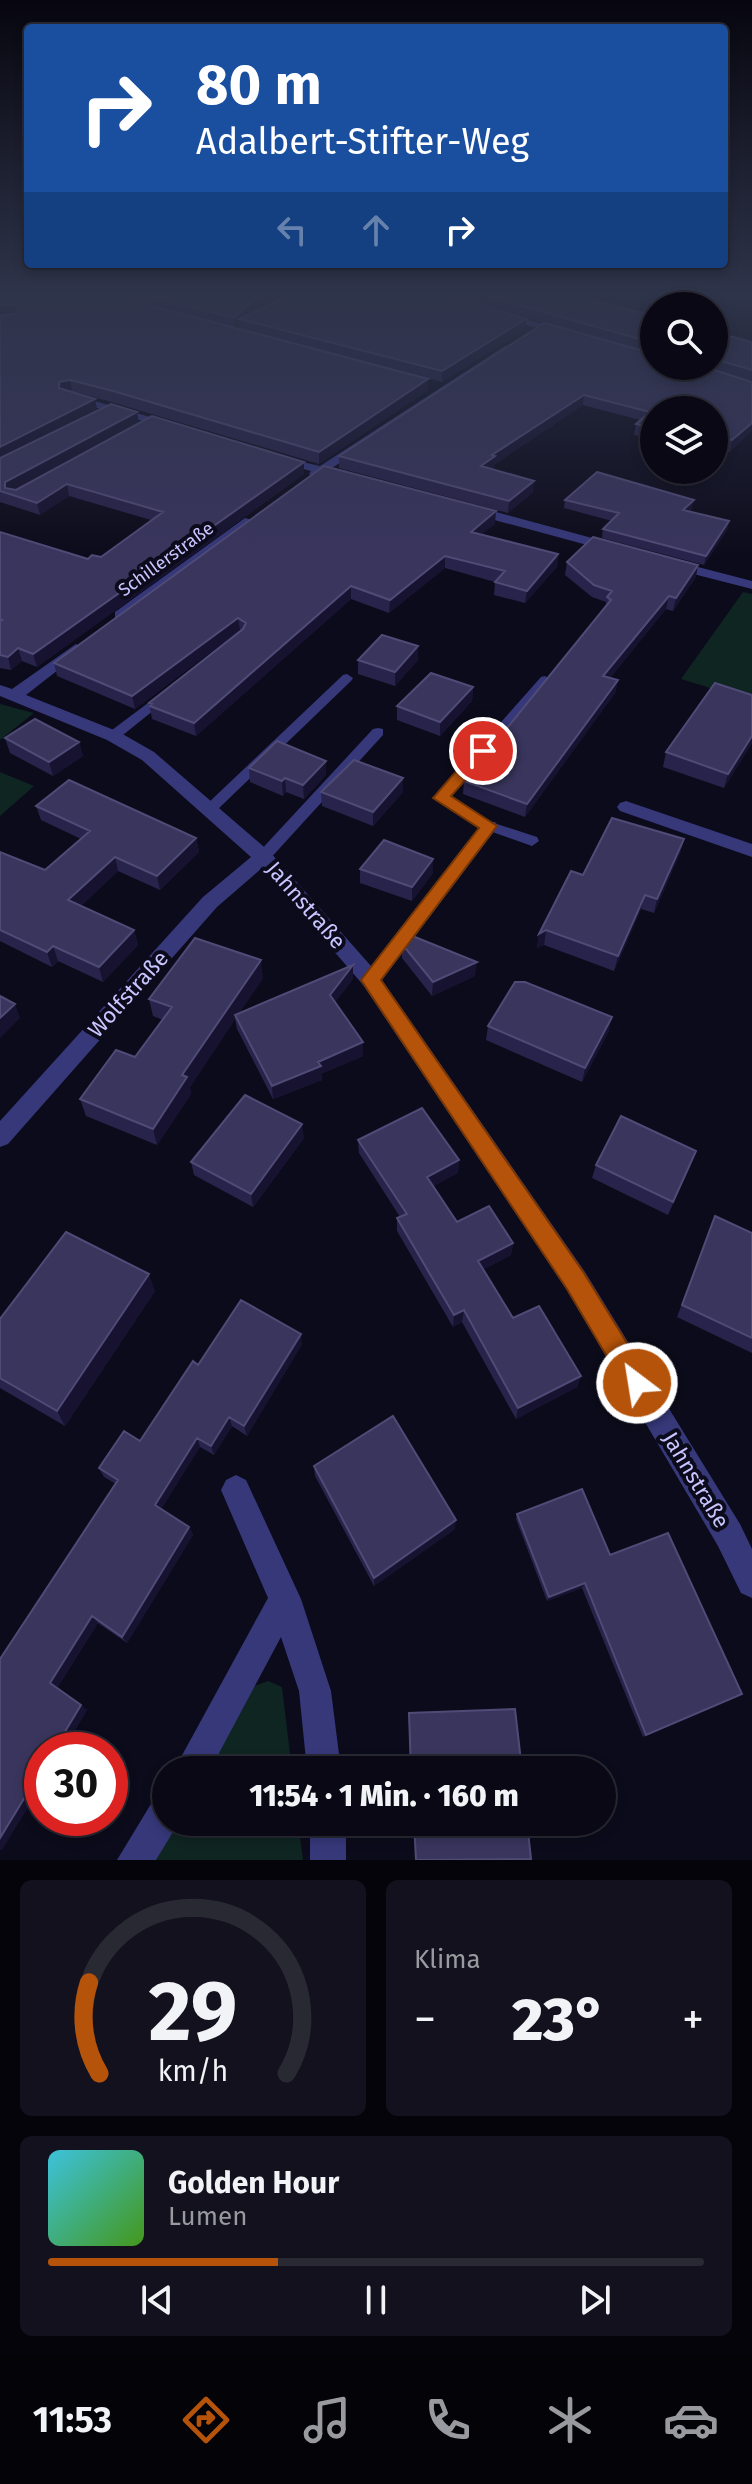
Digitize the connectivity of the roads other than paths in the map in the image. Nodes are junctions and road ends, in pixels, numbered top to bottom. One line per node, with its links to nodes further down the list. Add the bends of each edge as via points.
1 (441, 383): 9 (street)
2 (67, 396): 3 (street)
3 (113, 408): 4 (lane); 5 (street)
4 (99, 416)
5 (155, 421): 6 (lane); 7 (street)
6 (141, 429)
7 (183, 430)
8 (269, 458): 9 (street)
9 (320, 471): 10 (street); 11 (street)
10 (354, 477)
11 (307, 480)
12 (450, 504): 14 (street)
13 (258, 515): 17 (street, Schillerstraße)
14 (625, 552)
15 (650, 559): 16 (street)
16 (752, 585)
17 (107, 625)
18 (84, 643): 22 (street)
19 (347, 678): 26 (lane)
20 (545, 680): 27 (lane, via 441,798)
21 (175, 686): 24 (lane)
22 (8, 692): 24 (street, Jahnstraße)
23 (378, 732): 30 (lane)
24 (113, 736): 26 (street, Jahnstraße, via 148,756)
25 (626, 807): 29 (street)
26 (211, 808): 30 (street, Jahnstraße)
27 (489, 826): 28 (lane); 31 (street)
28 (532, 841)
29 (752, 851)
30 (263, 857): 31 (street, Jahnstraße); 32 (street, Wolfstraße, via 210,902)
31 (371, 980): 34 (street, Jahnstraße, via 576,1281)
32 (0, 1137)
33 (236, 1490): 35 (street)
34 (752, 1582)
35 (285, 1599): 36 (street); 37 (street, via 315,1691)
36 (199, 1756)
37 (322, 1756)
38 (152, 1833): 40 (street)
39 (328, 1836): 41 (street)
40 (135, 1860)
41 (328, 1860)

